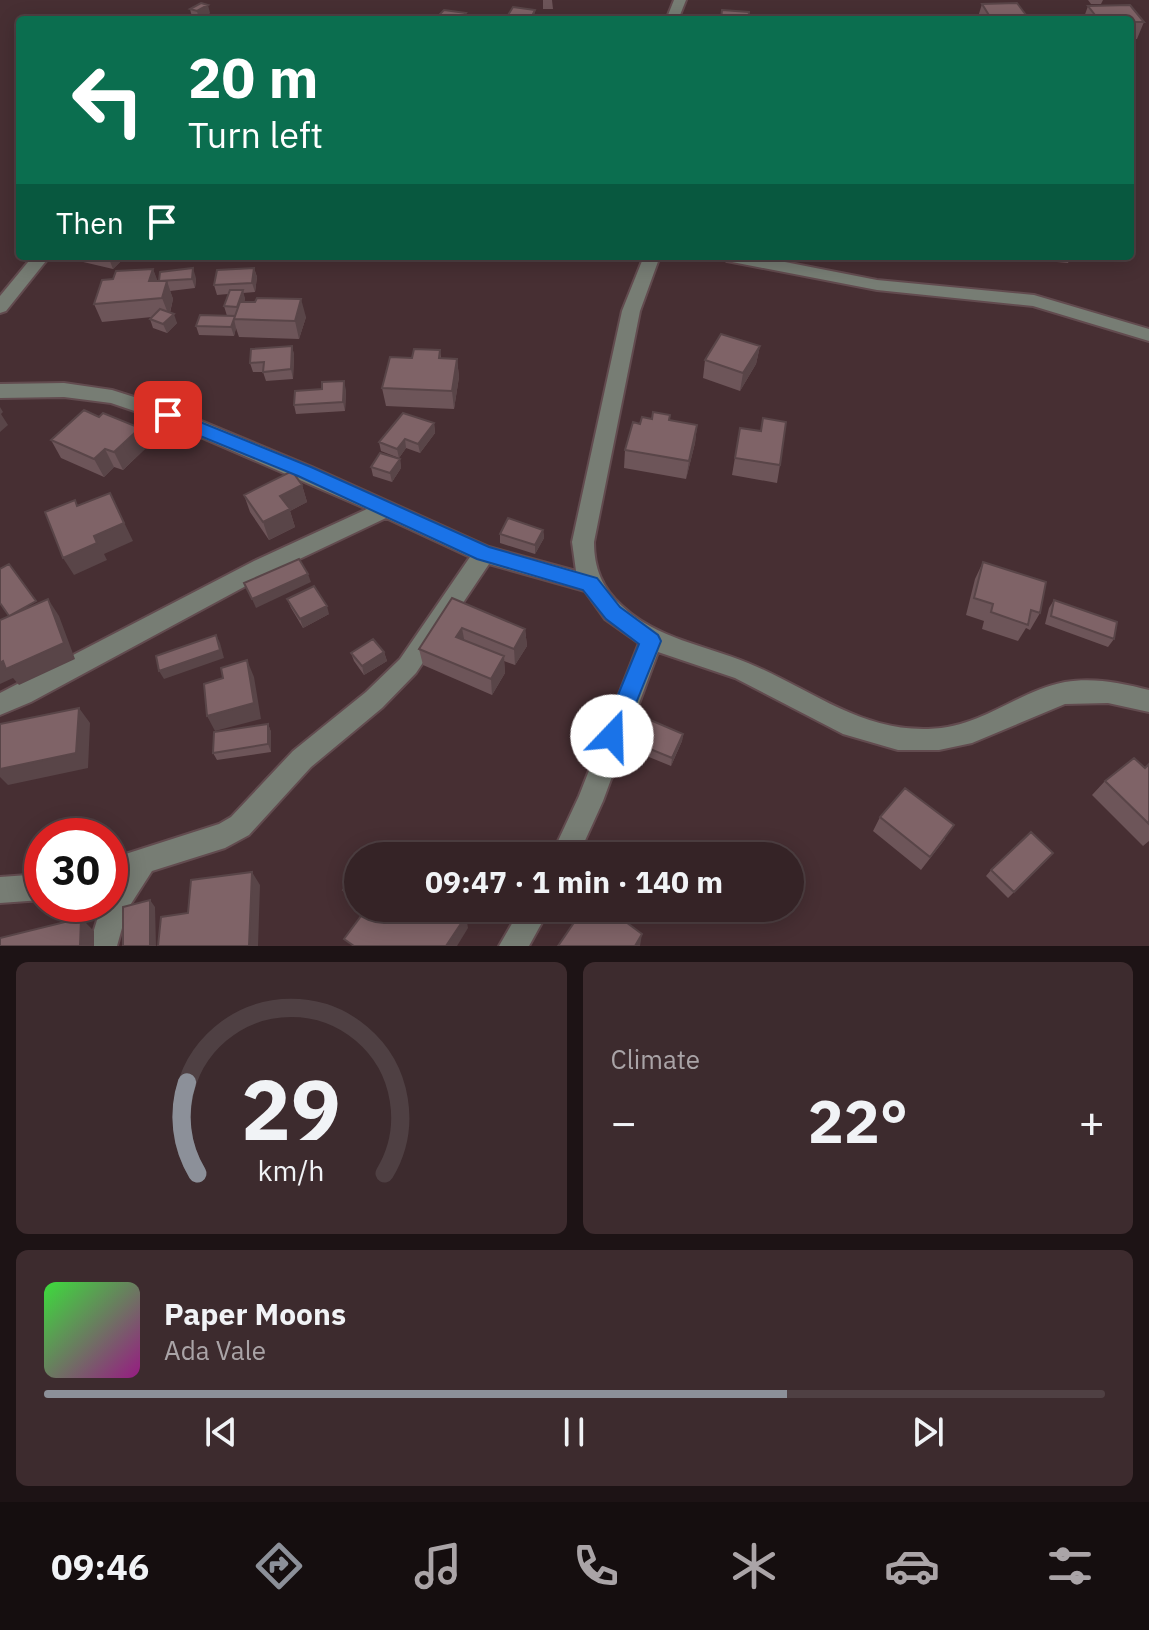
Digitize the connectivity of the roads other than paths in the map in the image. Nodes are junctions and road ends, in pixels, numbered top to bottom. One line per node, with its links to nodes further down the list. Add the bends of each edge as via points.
1 (39, 260): 4 (street)
2 (650, 260): 9 (street, via 631,311 583,542 582,561)
3 (748, 260): 5 (street, via 877,285 1034,301)
4 (0, 307)
5 (1149, 335)
6 (0, 391): 7 (street, via 64,390 112,397 218,435)
7 (387, 509): 8 (street); 12 (street, via 262,567)
8 (484, 554): 9 (street); 14 (street, via 408,666 302,759 240,826)
9 (590, 584): 10 (street, via 613,613)
10 (651, 641): 11 (street, via 740,670 828,717 884,737 950,738 987,728 1064,693); 13 (street)
11 (1143, 694)
12 (0, 704)
13 (571, 842)
14 (144, 860): 15 (street); 19 (street, via 116,899)
15 (128, 866)
16 (24, 888): 17 (street)
17 (0, 890)
18 (528, 922): 20 (street)
19 (103, 946)
20 (513, 946)

